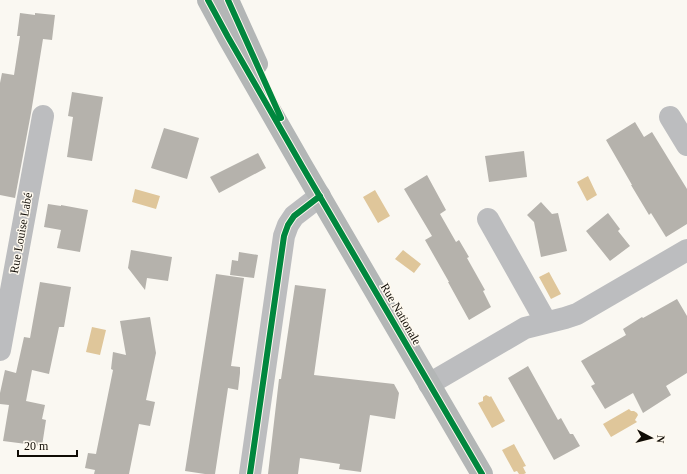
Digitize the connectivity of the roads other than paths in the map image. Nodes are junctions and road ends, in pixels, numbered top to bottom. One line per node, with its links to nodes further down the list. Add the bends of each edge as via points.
1 (208, 0): 6 (main road, Rue Nationale)
2 (228, 0): 6 (main road, Rue Nationale)
3 (43, 116): 11 (street, Rue Louise Labé)
4 (670, 117): 5 (street)
5 (687, 145)
6 (302, 166): 7 (main road, Rue Nationale)
7 (320, 196): 12 (main road, Rue Nationale); 13 (street, via 294,216 284,236)
8 (488, 220): 10 (street)
9 (687, 250): 10 (street, via 577,314)
10 (546, 322): 12 (street, via 525,328)
11 (0, 350)
12 (429, 384): 14 (main road, Rue Nationale)
13 (250, 474)
14 (482, 474)

